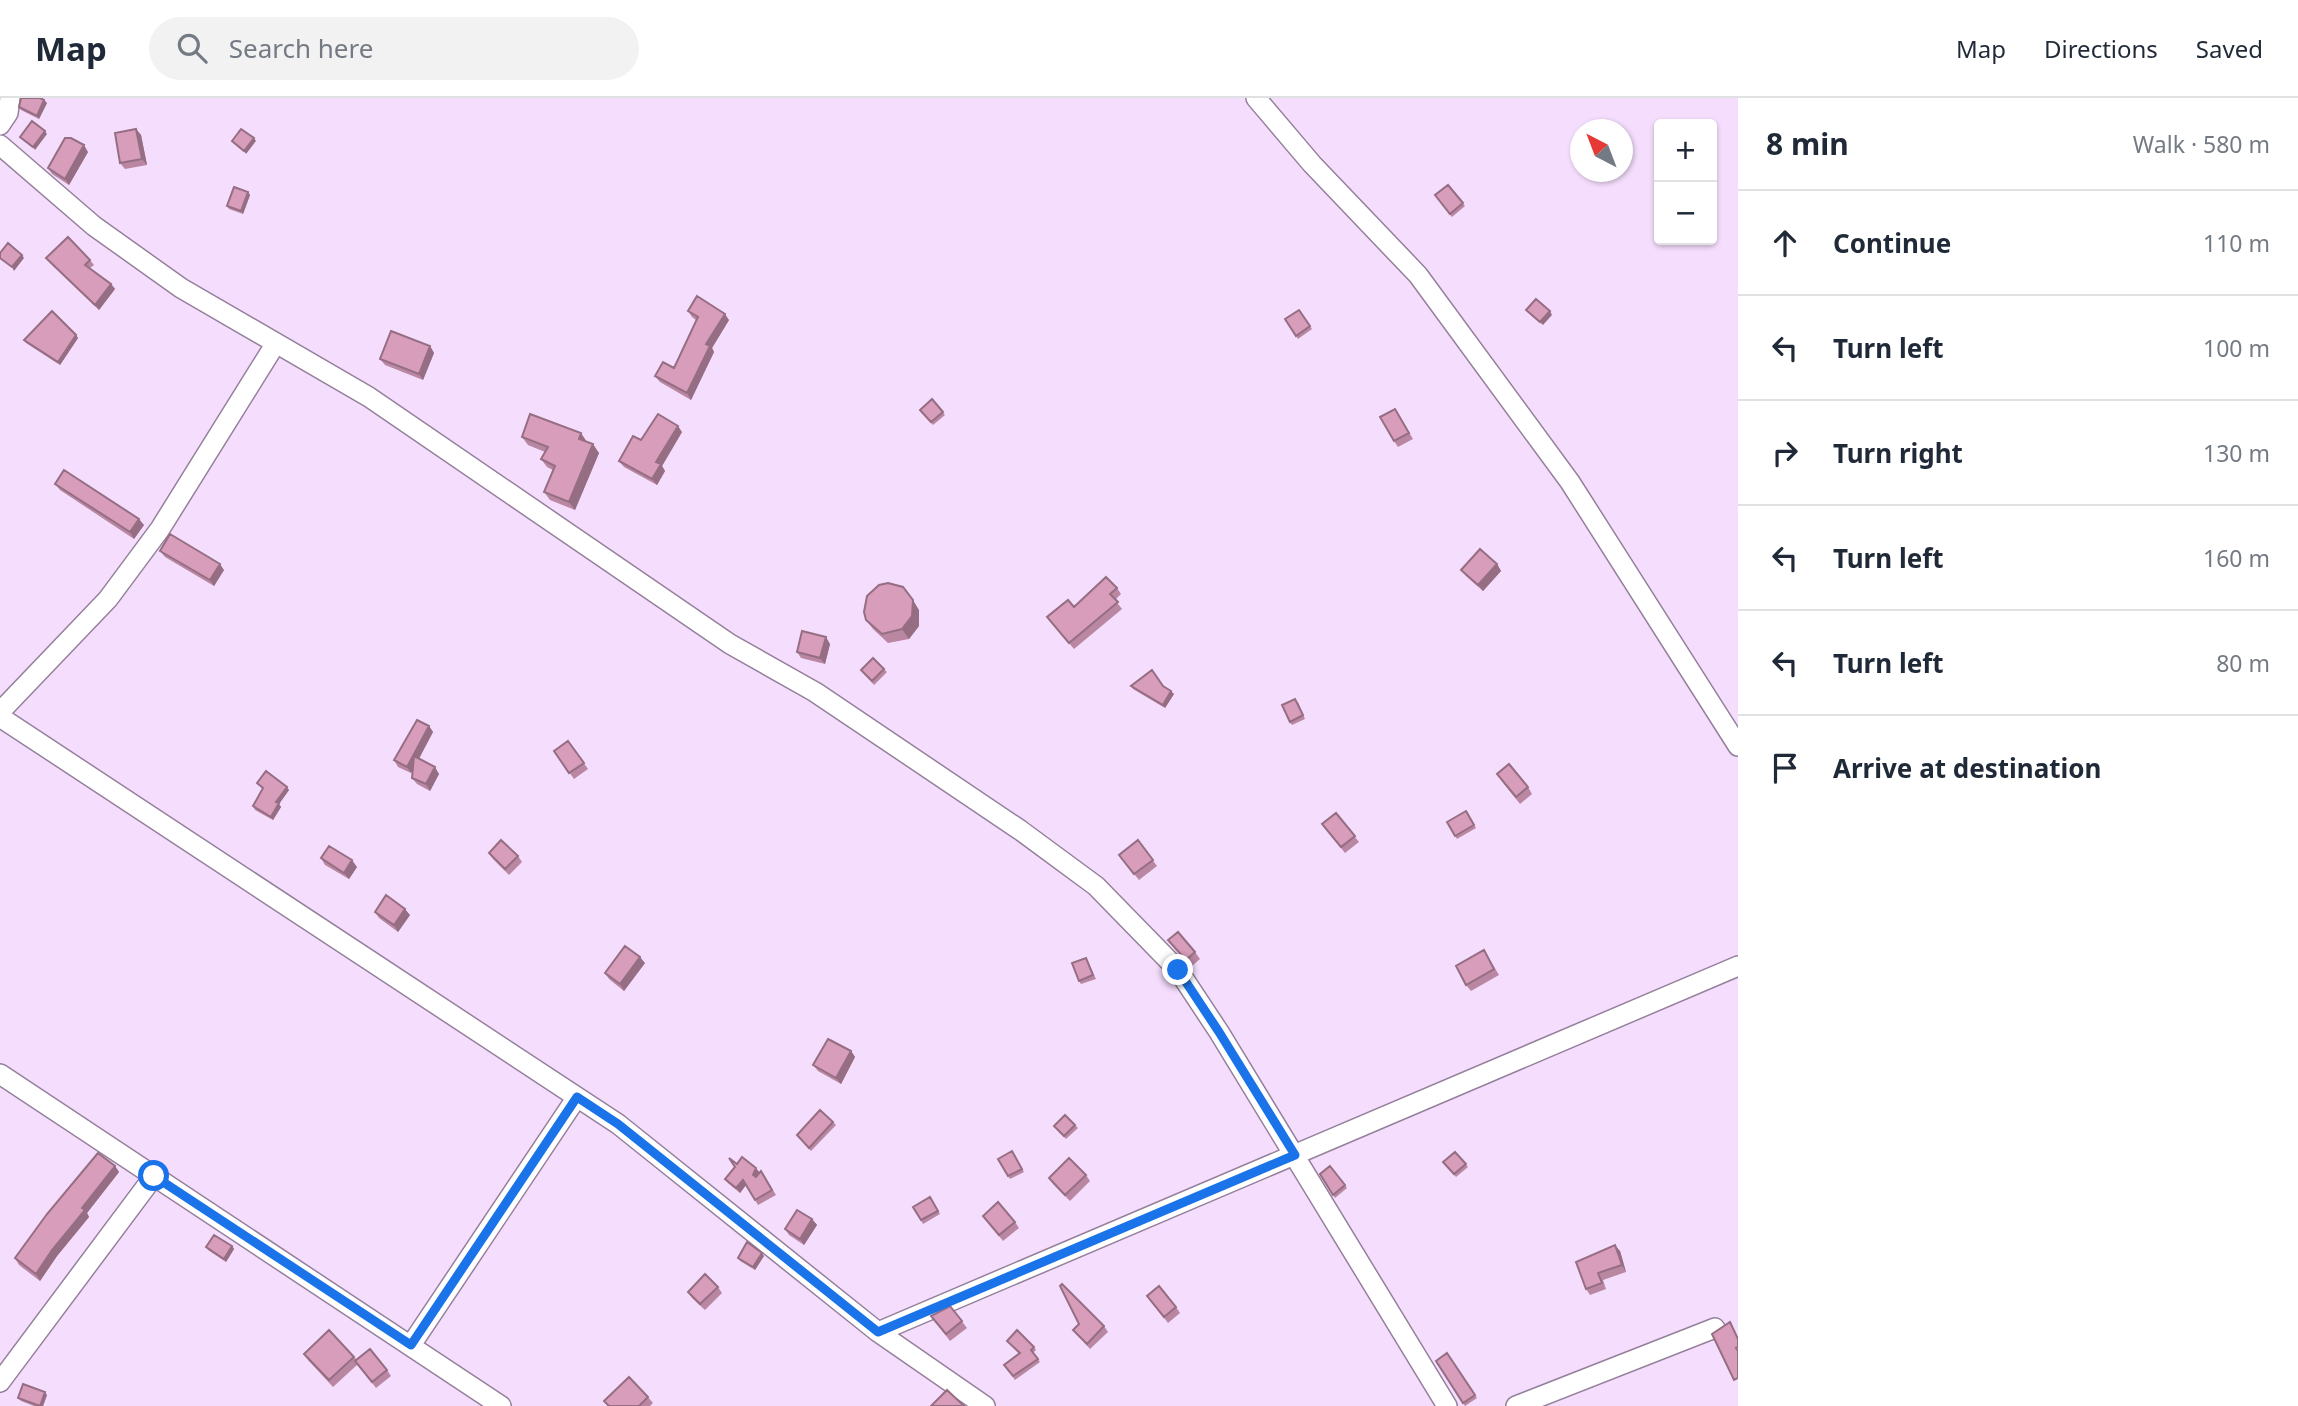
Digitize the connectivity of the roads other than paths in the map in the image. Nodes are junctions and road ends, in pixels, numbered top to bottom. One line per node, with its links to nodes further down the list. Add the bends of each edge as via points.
1 (10, 98): 3 (street)
2 (1256, 98): 7 (street, via 1311,164 1418,275 1570,482)
3 (0, 125)
4 (0, 145): 5 (street, via 94,226 170,281)
5 (276, 343): 6 (street, via 160,529 107,599); 11 (street, via 369,397 730,644 815,692 1096,886 1178,970)
6 (0, 715): 10 (street)
7 (1738, 746)
8 (1738, 966): 11 (street)
9 (0, 1074): 12 (street)
10 (577, 1097): 14 (street, via 618,1124); 15 (street)
11 (1295, 1155): 14 (street); 19 (street)
12 (154, 1176): 15 (street); 16 (street)
13 (1715, 1328): 20 (street)
14 (878, 1332): 18 (street)
15 (411, 1345): 17 (street)
16 (0, 1382)
17 (501, 1406)
18 (985, 1406)
19 (1447, 1406)
20 (1517, 1406)

